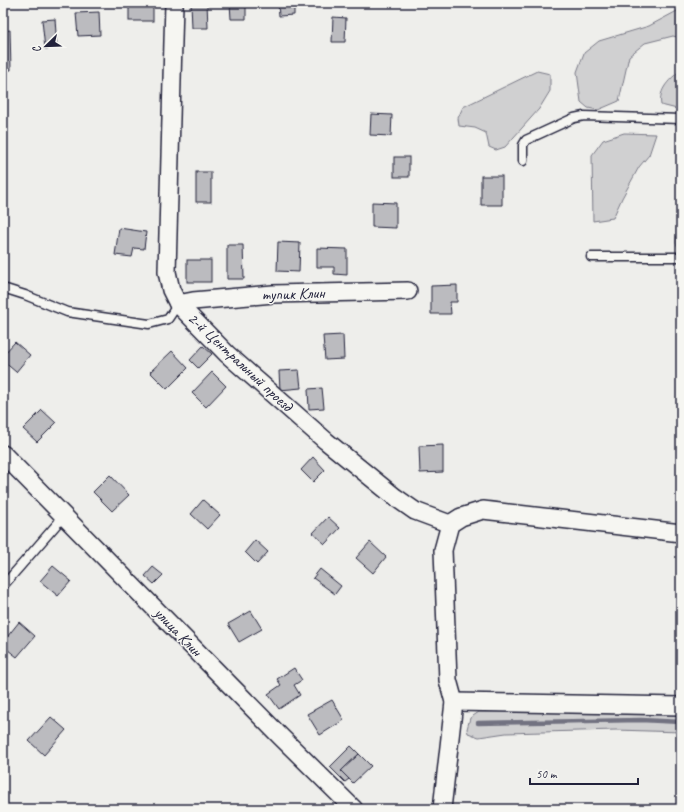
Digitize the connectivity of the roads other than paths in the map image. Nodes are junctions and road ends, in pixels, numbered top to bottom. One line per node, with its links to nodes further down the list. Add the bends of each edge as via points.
1 (174, 3): 8 (street, 2-й Центральный проезд, via 167,272 171,290)
2 (681, 119): 3 (lane, via 584,116 574,118 526,140)
3 (523, 161)
4 (591, 257): 5 (lane)
5 (681, 257)
6 (3, 288): 8 (lane, via 25,294 67,312 149,324 168,319)
7 (408, 292): 8 (street, тупик Клин, via 273,294)
8 (178, 304): 11 (street, 2-й Центральный проезд, via 227,354 395,497 415,511)
9 (3, 454): 10 (street, улица Клин)
10 (64, 516): 13 (lane); 16 (street, улица Клин)
11 (450, 524): 12 (street, via 483,510); 14 (street, via 443,550 448,680)
12 (681, 533)
13 (3, 586)
14 (454, 702): 15 (street); 17 (street)
15 (681, 706)
16 (354, 809)
17 (442, 809)

